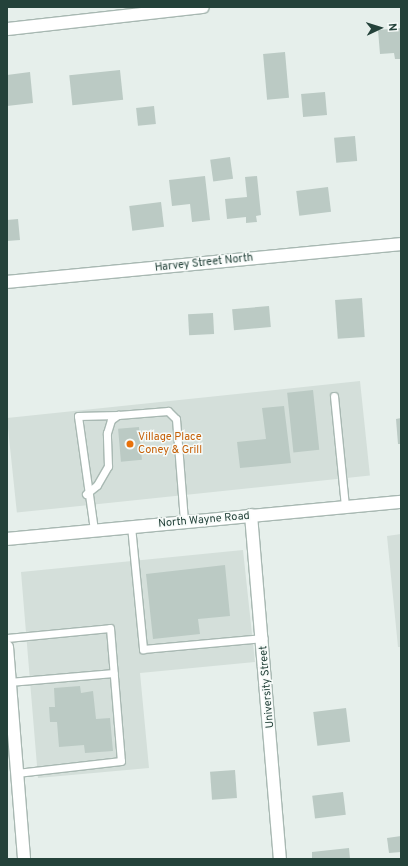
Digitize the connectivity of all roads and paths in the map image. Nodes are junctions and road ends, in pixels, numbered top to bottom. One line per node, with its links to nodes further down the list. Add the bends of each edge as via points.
1 (203, 7): 2 (street)
2 (7, 29)
3 (401, 244): 4 (street, Harvey Street North)
4 (7, 282)
5 (334, 396): 9 (lane)
6 (118, 415): 7 (lane, via 108,428 108,466 97,485); 7 (lane, via 78,416); 11 (lane, via 168,411 174,416)
7 (86, 494): 13 (lane)
8 (401, 502): 9 (street, North Wayne Road)
9 (345, 507): 10 (street, North Wayne Road)
10 (251, 515): 11 (street, North Wayne Road); 16 (street, University Street)
11 (184, 521): 12 (street, North Wayne Road)
12 (130, 526): 13 (street, North Wayne Road); 16 (lane, via 142,650)
13 (94, 530): 14 (street, North Wayne Road)
14 (7, 539)
15 (7, 638): 18 (lane, via 110,628)
16 (263, 638): 23 (street, University Street)
17 (7, 647): 19 (street)
18 (114, 673): 19 (lane); 21 (lane, via 121,761)
19 (9, 682): 20 (street)
20 (9, 705): 21 (street)
21 (17, 773): 22 (street)
22 (24, 859)
23 (280, 859)

